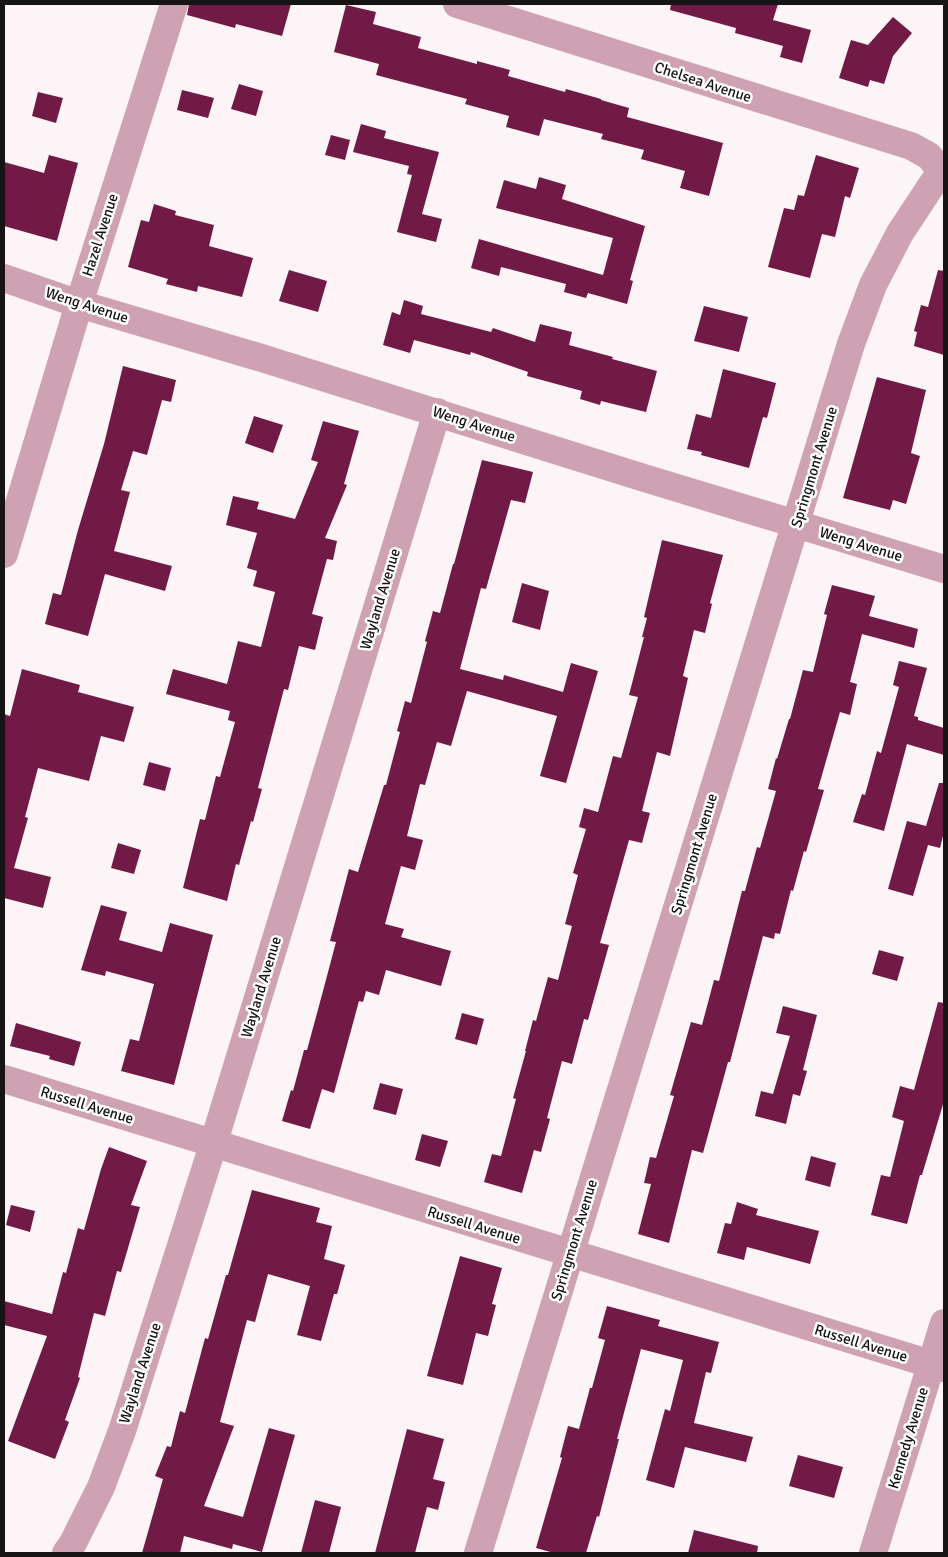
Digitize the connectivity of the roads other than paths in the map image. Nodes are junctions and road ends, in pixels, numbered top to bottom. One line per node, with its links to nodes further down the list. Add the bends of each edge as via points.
1 (174, 4): 5 (street, Hazel Avenue)
2 (457, 4): 3 (street, Chelsea Avenue, via 911,146 929,156)
3 (943, 171): 7 (street, Springmont Avenue, via 900,233 873,285 851,344)
4 (4, 278): 5 (street, Weng Avenue)
5 (79, 304): 6 (street, Weng Avenue); 8 (street, Hazel Avenue)
6 (437, 412): 7 (street, Weng Avenue); 11 (street, Wayland Avenue)
7 (796, 525): 9 (street, Weng Avenue); 12 (street, Springmont Avenue)
8 (4, 554)
9 (944, 569)
10 (4, 1079): 11 (street, Russell Avenue)
11 (213, 1145): 12 (street, Russell Avenue); 15 (street, Wayland Avenue, via 122,1431 101,1487)
12 (570, 1254): 14 (street, Russell Avenue); 16 (street, Springmont Avenue)
13 (944, 1323): 14 (street, Kennedy Avenue)
14 (938, 1366): 17 (street, Kennedy Avenue)
15 (66, 1553)
16 (478, 1553)
17 (873, 1553)

